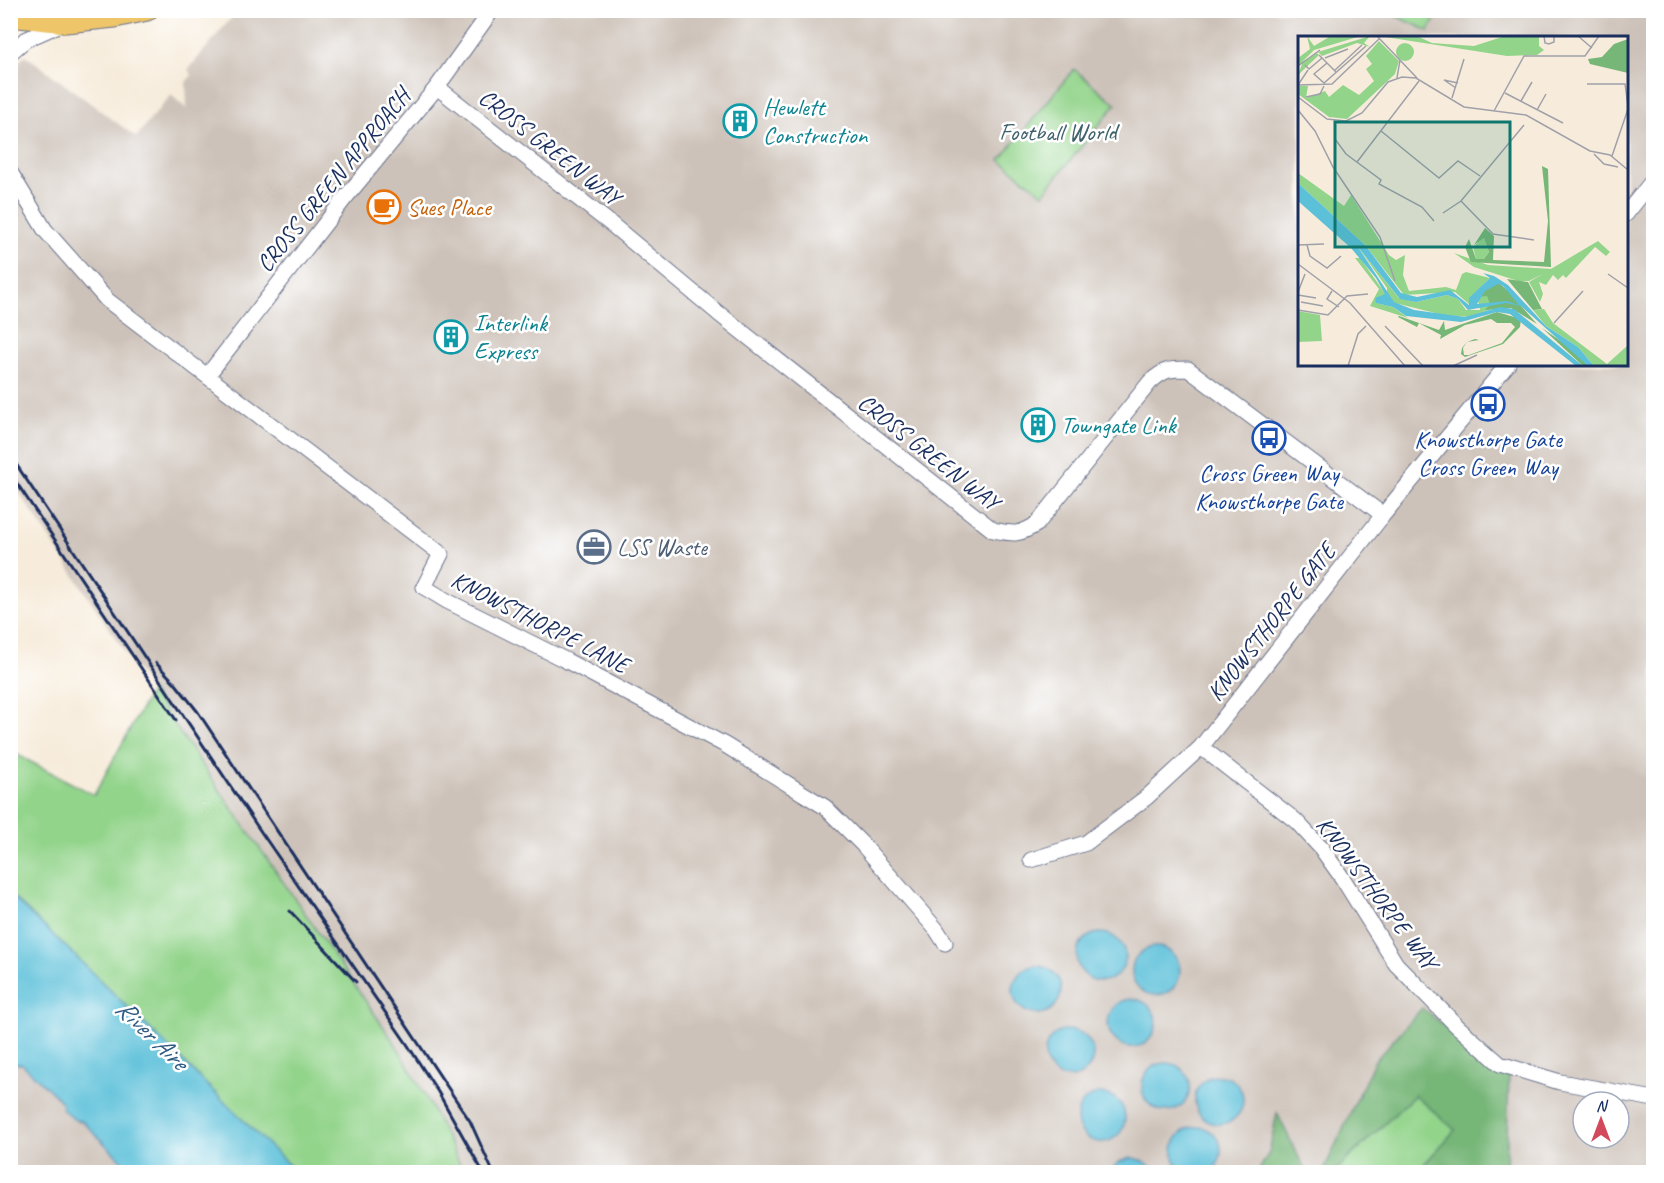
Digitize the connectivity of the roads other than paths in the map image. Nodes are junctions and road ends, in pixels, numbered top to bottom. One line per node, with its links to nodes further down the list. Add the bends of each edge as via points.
1 (147, 10): 4 (highway)
2 (492, 10): 6 (street, CROSS GREEN APPROACH)
3 (10, 16): 4 (highway)
4 (66, 22): 5 (street, via 25,40)
5 (10, 53)
6 (437, 87): 11 (street, CROSS GREEN APPROACH); 12 (street, CROSS GREEN WAY, via 993,530 1024,532 1036,524 1150,382 1174,369 1188,369)
7 (10, 172): 11 (street, KNOWSTHORPE LANE, via 45,230 107,300)
8 (1653, 179): 9 (street)
9 (1628, 211)
10 (1506, 366): 12 (street, KNOWSTHORPE GATE)
11 (207, 376): 15 (street, KNOWSTHORPE LANE, via 441,554 424,587 725,744 825,807 863,845)
12 (1383, 515): 13 (street, KNOWSTHORPE GATE)
13 (1201, 747): 14 (street, KNOWSTHORPE GATE, via 1147,797 1086,843); 16 (street, KNOWSTHORPE WAY, via 1296,821 1343,879 1396,964 1456,1026 1500,1064 1560,1082)
14 (1031, 860)
15 (945, 943)
16 (1653, 1099)

